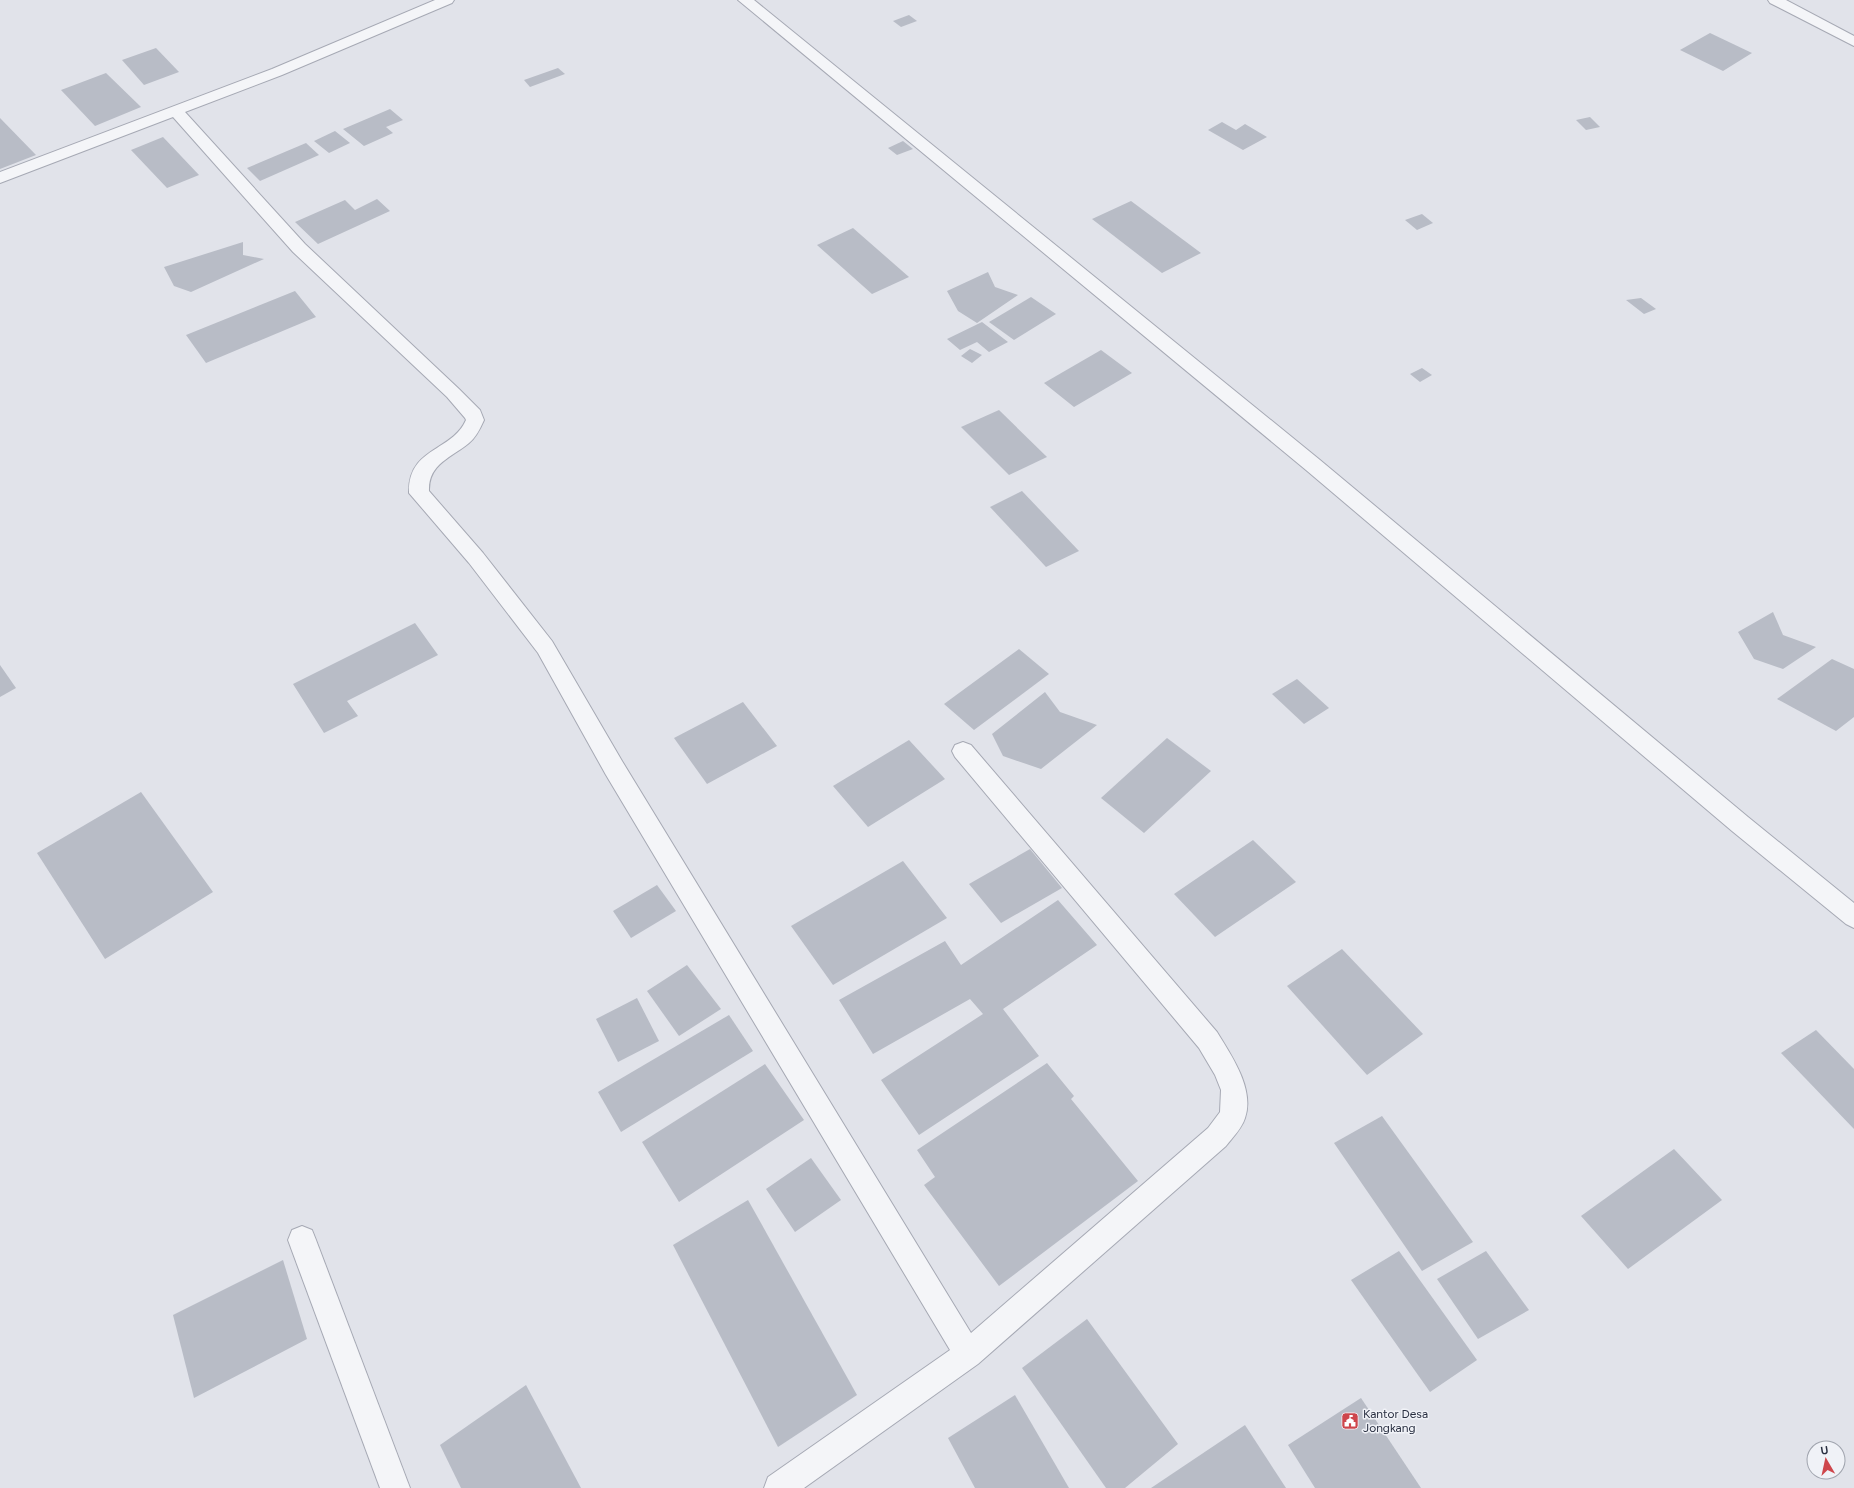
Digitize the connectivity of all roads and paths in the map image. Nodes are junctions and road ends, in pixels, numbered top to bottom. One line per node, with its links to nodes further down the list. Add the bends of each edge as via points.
1 (447, 0): 5 (street, via 277,72)
2 (744, 0): 8 (street, via 1313,465)
3 (1775, 0): 4 (street)
4 (1854, 42)
5 (176, 111): 6 (street); 10 (street, via 299,248 453,394 472,416 474,420 470,431 424,468 418,483 419,493 476,558 545,647 614,768)
6 (0, 178)
7 (963, 751): 10 (street, via 1208,1040 1234,1090 1233,1116 1217,1137)
8 (1854, 917)
9 (302, 1240): 11 (street)
10 (968, 1354): 12 (street)
11 (395, 1488)
12 (779, 1488)

